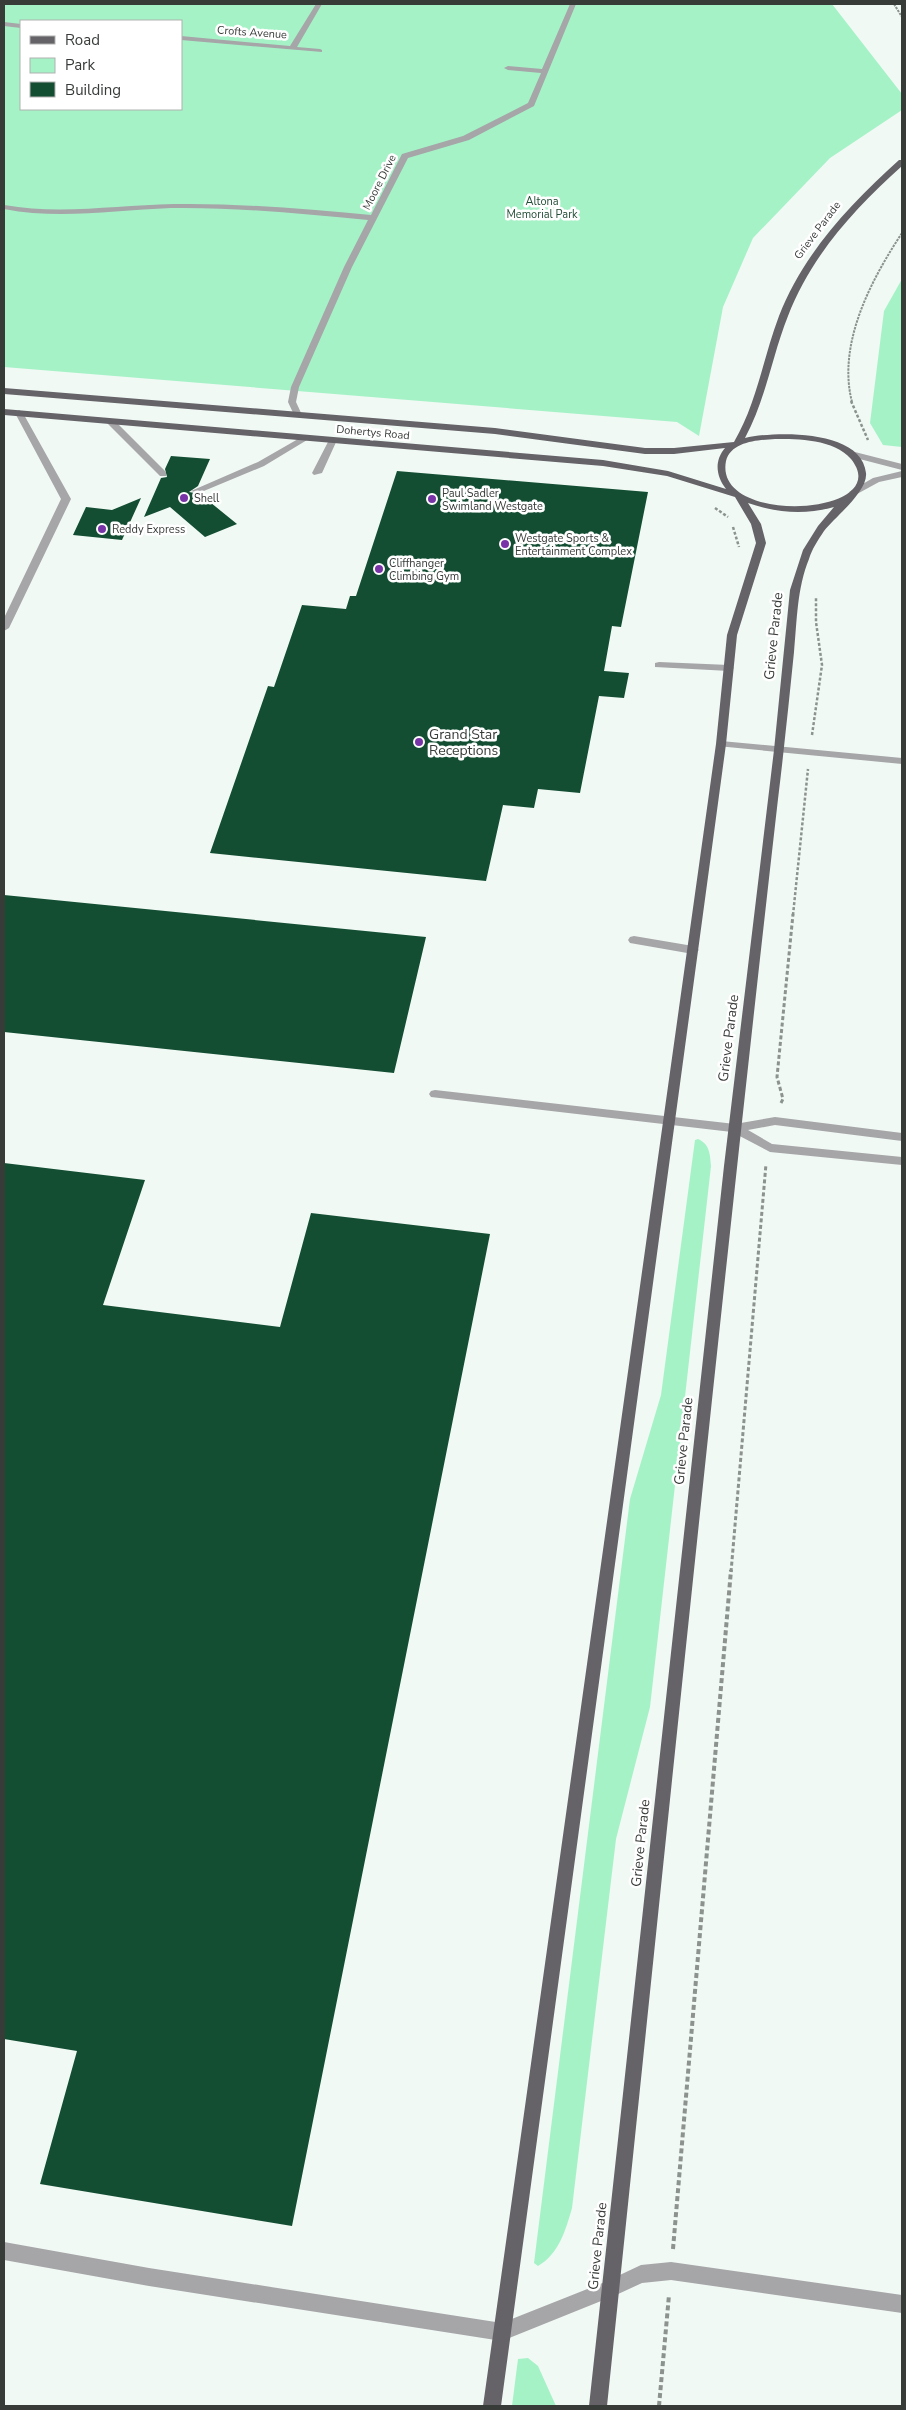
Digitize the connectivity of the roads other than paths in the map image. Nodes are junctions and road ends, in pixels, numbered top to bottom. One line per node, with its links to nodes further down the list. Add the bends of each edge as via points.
1 (319, 4): 6 (street)
2 (573, 4): 9 (street, Moore Drive)
3 (4, 24): 4 (street)
4 (20, 26)
5 (182, 38): 6 (street, Crofts Avenue)
6 (293, 47): 7 (street, Crofts Avenue)
7 (320, 51)
8 (508, 68): 9 (street)
9 (546, 71): 12 (street, Moore Drive, via 531,104 466,138 405,156)
10 (902, 162): 20 (main road, Grieve Parade, via 856,205 798,284 784,315 755,408)
11 (4, 207): 12 (street, via 72,213 169,206 230,206)
12 (373, 218): 16 (street, Moore Drive, via 295,387 292,402)
13 (4, 391): 16 (main road, Dohertys Road)
14 (4, 412): 15 (main road, Dohertys Road)
15 (19, 413): 17 (main road, Dohertys Road); 29 (street, via 66,499)
16 (298, 415): 20 (main road, Dohertys Road, via 517,434 645,451)
17 (110, 421): 18 (main road, Dohertys Road); 24 (street)
18 (308, 437): 19 (main road, Dohertys Road); 26 (street, via 261,464)
19 (333, 440): 23 (street); 28 (main road, Dohertys Road, via 619,465 688,479)
20 (737, 444): 21 (main road, Dohertys Road, via 775,436 793,436 821,440); 28 (main road, Grieve Parade, via 724,456 721,469 724,480)
21 (846, 451): 22 (street); 27 (main road, via 859,464 862,476)
22 (902, 467)
23 (317, 473)
24 (163, 474)
25 (902, 474): 27 (street, via 876,480)
26 (196, 491)
27 (852, 494): 28 (main road, Dohertys Road, via 839,503 796,509 766,505); 33 (main road, Grieve Parade, via 816,534 799,568)
28 (738, 495): 31 (main road, via 756,524 760,543 736,619)
29 (4, 628)
30 (659, 665): 31 (street)
31 (728, 668): 32 (main road)
32 (721, 744): 33 (street); 36 (main road)
33 (780, 750): 34 (street); 39 (main road, Grieve Parade)
34 (902, 761)
35 (634, 940): 36 (street)
36 (693, 950): 38 (main road)
37 (435, 1094): 38 (street)
38 (669, 1121): 39 (street); 45 (main road)
39 (735, 1128): 40 (street, via 774,1121); 41 (street, via 770,1148); 43 (main road, Grieve Parade)
40 (902, 1137)
41 (902, 1161)
42 (4, 2251): 45 (street)
43 (610, 2289): 44 (street, via 640,2274 671,2271); 45 (street); 47 (main road, Grieve Parade)
44 (902, 2304)
45 (502, 2332): 46 (main road)
46 (492, 2406)
47 (598, 2406)

